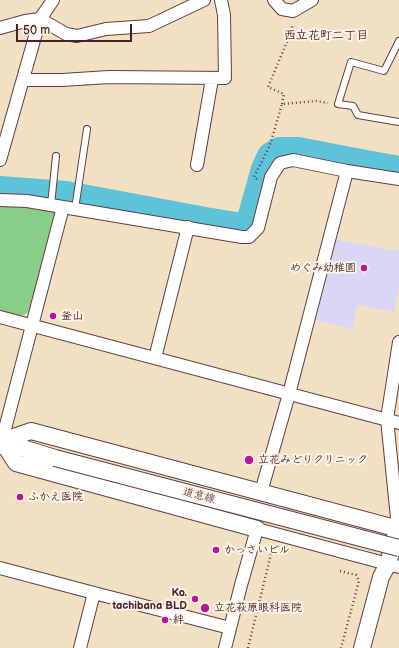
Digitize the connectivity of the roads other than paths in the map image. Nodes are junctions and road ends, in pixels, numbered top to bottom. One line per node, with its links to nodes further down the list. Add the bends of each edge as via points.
1 (53, 0): 6 (street)
2 (204, 0): 6 (street, via 149,26 106,29 77,36 66,34)
3 (221, 0): 9 (street, via 224,15 225,78)
4 (274, 0): 5 (street, via 282,9 293,11)
5 (312, 0)
6 (40, 19): 7 (street); 10 (street)
7 (0, 28)
8 (399, 41): 11 (lane, via 384,72 351,62 338,104 353,106 358,115)
9 (212, 79): 10 (street, via 109,77); 15 (street)
10 (23, 80): 14 (street)
11 (399, 122)
12 (87, 128): 20 (lane)
13 (56, 156): 19 (lane, via 53,191)
14 (0, 160)
15 (197, 165)
16 (348, 171): 17 (street); 21 (street, via 293,160 280,163 271,177 258,228 249,237); 26 (street)
17 (399, 179)
18 (0, 200): 19 (street)
19 (55, 204): 20 (street); 23 (street)
20 (76, 206): 21 (street)
21 (188, 227): 25 (street)
22 (0, 317): 23 (street)
23 (32, 325): 25 (street); 29 (street)
24 (399, 342): 27 (street)
25 (155, 358): 26 (street)
26 (289, 394): 27 (street); 30 (street)
27 (387, 419): 28 (street); 31 (street)
28 (399, 423)
29 (1, 443): 30 (street, via 31,431); 32 (street, via 16,463); 33 (street, 道意線, bridge)
30 (261, 492): 31 (street)
31 (398, 528): 34 (street)
32 (257, 529): 34 (street); 37 (street)
33 (399, 548)
34 (393, 566): 40 (street, via 381,577)
35 (0, 568): 36 (street)
36 (94, 593): 37 (street); 38 (street)
37 (230, 628): 39 (street)
38 (80, 648)
39 (225, 648)
40 (362, 648)

